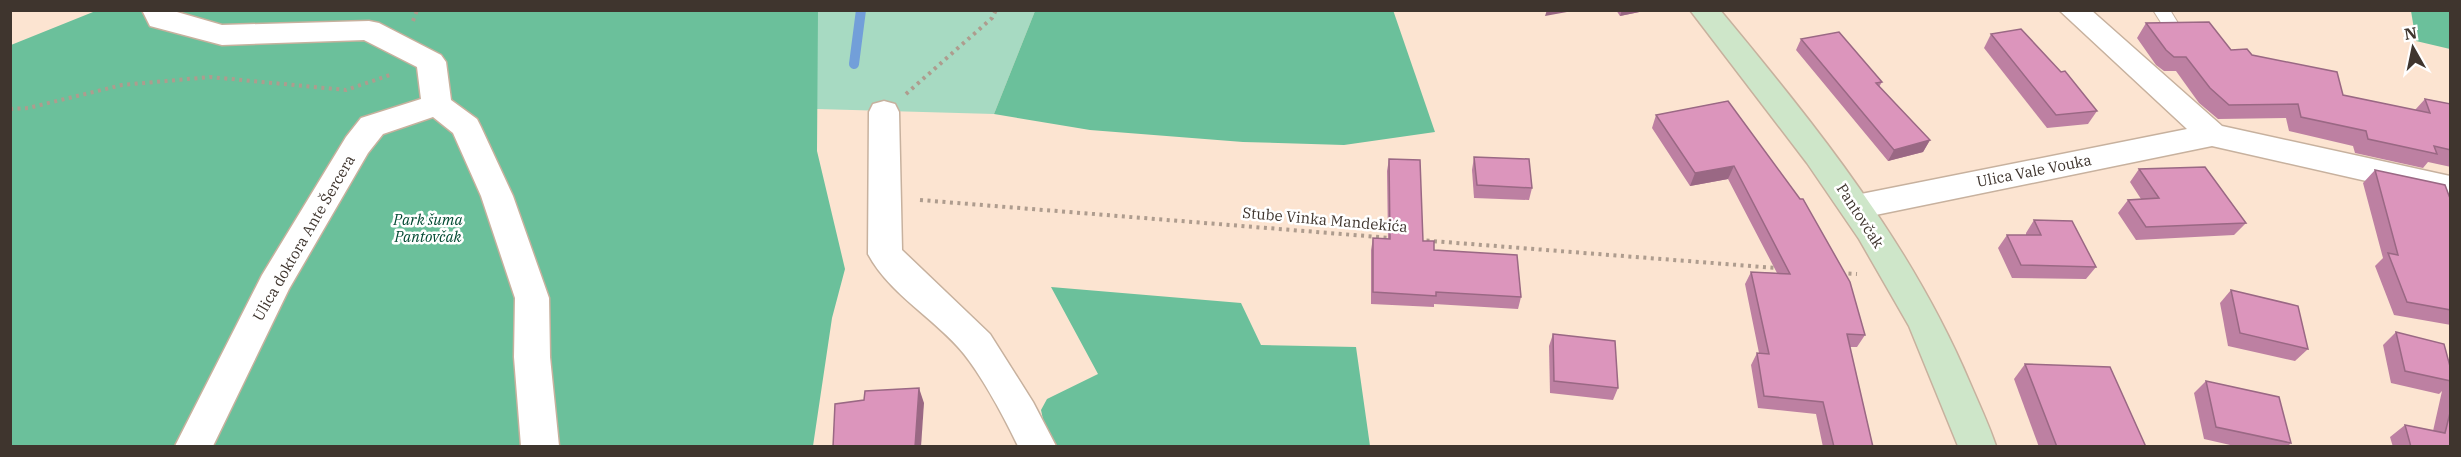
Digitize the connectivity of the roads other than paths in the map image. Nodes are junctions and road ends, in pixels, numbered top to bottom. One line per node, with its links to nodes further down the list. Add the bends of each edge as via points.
1 (156, 10): 6 (street, via 160,19 222,35 369,30 431,62)
2 (1704, 10): 10 (main road, Pantovčak)
3 (2073, 10): 8 (street)
4 (2161, 10): 5 (lane)
5 (2173, 28)
6 (436, 105): 11 (street, Ulica doktora Ante Šercera, via 372,126 357,145 274,284); 12 (street, via 466,127 497,196 532,298 532,357)
7 (884, 112): 13 (street, via 885,254 977,344 1020,413)
8 (2212, 135): 9 (street, Ulica Vale Vouka); 10 (street, Ulica Vale Vouka)
9 (2451, 188)
10 (1856, 207): 14 (main road, Pantovčak, via 1938,348)
11 (194, 447)
12 (540, 447)
13 (1036, 447)
14 (1977, 447)

